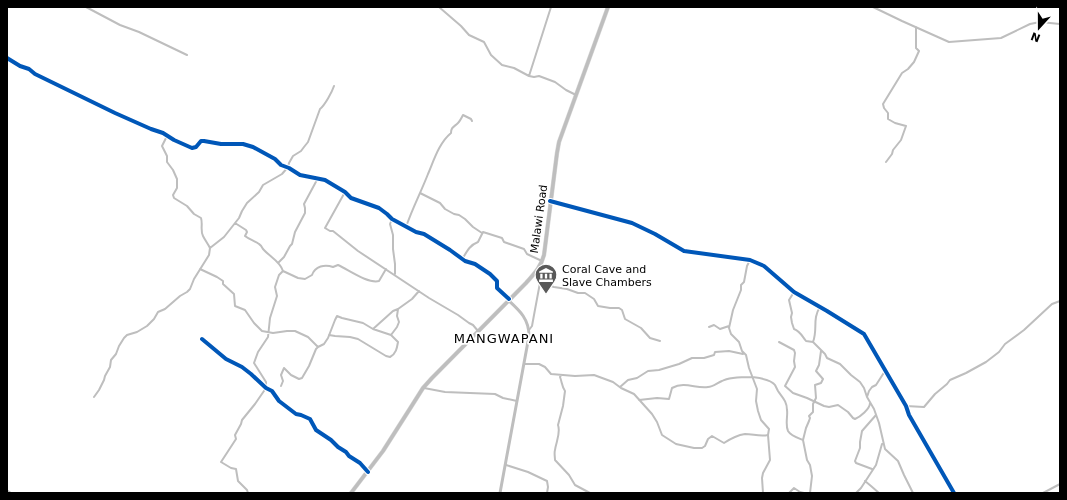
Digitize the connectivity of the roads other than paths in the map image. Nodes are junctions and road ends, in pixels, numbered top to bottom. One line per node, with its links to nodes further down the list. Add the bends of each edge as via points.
1 (86, 7): 8 (street)
2 (439, 7): 10 (street, via 466,33 484,42 502,65)
3 (551, 7): 10 (street)
4 (608, 7): 12 (main road, Malawi Road)
5 (873, 7): 7 (street)
6 (1060, 24): 7 (street, via 1040,22 1001,38 957,42 949,42)
7 (916, 27): 15 (street, via 916,48 919,52 914,62 902,73 883,104 888,119 906,126 901,140)
8 (187, 55)
9 (7, 58): 14 (street, via 35,74)
10 (529, 76): 12 (street, via 539,76 556,82)
11 (334, 86): 16 (street, via 320,109 308,142 293,156)
12 (576, 95): 20 (main road, Malawi Road, via 559,142)
13 (472, 120): 19 (street, via 463,115 450,130 451,133 438,151)
14 (166, 136): 16 (street, via 192,148 201,141 243,144); 25 (street, via 162,146 167,162 177,179 174,198 201,218 203,236)
15 (886, 162)
16 (288, 167): 17 (street, via 300,175); 22 (street, via 279,176 263,185 247,203)
17 (319, 178): 18 (street); 29 (street, via 304,204 304,213 292,244)
18 (345, 192): 21 (street, via 351,198 384,210); 32 (street, via 325,228)
19 (420, 193): 23 (street); 24 (street, via 459,215)
20 (550, 201): 27 (street, via 632,223 684,251); 28 (main road, Malawi Road)
21 (392, 219): 23 (street); 34 (street, via 390,224)
22 (235, 223): 25 (street, via 224,237); 29 (street, via 246,230 245,236 259,244)
23 (406, 227): 26 (street, via 424,234)
24 (482, 233): 26 (street, via 478,242 469,248); 28 (street, via 502,238 504,242 524,249 527,254)
25 (210, 248): 31 (street)
26 (463, 258): 38 (street, via 490,274 497,281 497,288)
27 (750, 260): 37 (street, via 764,266); 42 (street)
28 (542, 261): 30 (main road, Malawi Road)
29 (278, 263): 33 (street)
30 (540, 266): 35 (street); 38 (main road, Malawi Road)
31 (200, 269): 47 (street, via 222,281 234,294 235,306 245,310 260,329); 65 (street, via 187,292 158,312 147,326 124,338)
32 (386, 269): 33 (street, via 379,281 375,282 368,281 338,265 319,266 305,279); 34 (street)
33 (282, 271): 47 (street, via 275,286 277,296 271,313)
34 (395, 274): 36 (street)
35 (540, 283): 45 (street, via 532,326); 51 (street, via 585,293 594,299 598,306 619,308 625,319 641,328 650,338)
36 (419, 291): 41 (street); 46 (street, via 473,325)
37 (794, 292): 40 (street); 53 (street, via 790,300 794,329 804,336 806,341)
38 (509, 300): 45 (street, via 525,318); 46 (main road, Malawi Road)
39 (1060, 301): 71 (street, via 1052,304 986,362 950,380 926,406)
40 (820, 307): 53 (street, via 815,320); 58 (street, via 864,334)
41 (398, 309): 44 (street); 49 (street, via 399,322)
42 (729, 326): 43 (street, via 720,329); 56 (street, via 731,334 739,342)
43 (709, 327)
44 (373, 329): 48 (street, via 363,323 338,316); 49 (street)
45 (529, 330): 57 (street)
46 (478, 331): 64 (main road, Malawi Road)
47 (269, 332): 54 (street, via 295,331 308,337); 63 (street, via 254,362 266,382)
48 (329, 335): 49 (street, via 358,339 390,357 395,354 398,342); 54 (street, via 324,344)
49 (391, 335)
50 (202, 339): 63 (street)
51 (660, 341)
52 (779, 342): 69 (street, via 795,353 796,367 785,387)
53 (814, 342): 55 (street)
54 (318, 347): 61 (street, via 301,379 295,378 284,368)
55 (821, 351): 66 (street, via 860,382); 69 (street, via 816,371 823,380 821,384 815,385)
56 (744, 354): 60 (street); 62 (street, via 715,352 714,355 704,358 692,358 659,370 648,371 628,380)
57 (525, 364): 59 (street, via 538,364 551,374); 68 (street)
58 (885, 371): 66 (street); 71 (street)
59 (561, 375): 62 (street, via 594,375); 87 (street, via 562,387 566,391 554,450 555,460 576,485)
60 (753, 377): 67 (street, via 728,378 709,387 677,386 672,388 669,399); 73 (street, via 757,389 756,401); 74 (street, via 768,380 775,385 785,399 789,431 793,436)
61 (281, 386)
62 (620, 387): 67 (street, via 634,394)
63 (266, 388): 78 (street, via 296,414 310,419 316,430 332,440); 83 (street, via 242,420 236,438 221,462 236,470 238,481)
64 (423, 388): 68 (street, via 445,392 495,394); 78 (main road, Malawi Road)
65 (94, 397)
66 (867, 397): 70 (street)
67 (639, 400): 73 (street, via 652,414 662,435 681,446 702,448 712,436 724,443 747,434)
68 (517, 401): 76 (street)
69 (814, 402): 70 (street, via 829,407 838,405 855,419 869,408); 74 (street)
70 (870, 403): 72 (street)
71 (906, 406): 95 (street)
72 (876, 415): 75 (street); 77 (street, via 862,431 855,461)
73 (768, 435): 88 (street, via 770,460 762,478)
74 (803, 440): 91 (street, via 812,476)
75 (883, 442): 77 (street, via 876,465); 94 (street, via 887,452 898,461)
76 (506, 465): 85 (street); 86 (street, via 547,481)
77 (872, 469): 79 (street)
78 (368, 472): 84 (main road, Malawi Road)
79 (865, 482): 92 (street); 93 (street)
80 (1060, 484): 96 (street)
81 (7, 491): 82 (street)
82 (10, 493)
83 (248, 493)
84 (351, 493)
85 (500, 493)
86 (547, 493)
87 (590, 493)
88 (763, 493)
89 (789, 493): 90 (street, via 794,488)
90 (804, 493)
91 (810, 493)
92 (856, 493)
93 (879, 493)
94 (913, 493)
95 (954, 493)
96 (1043, 493)

